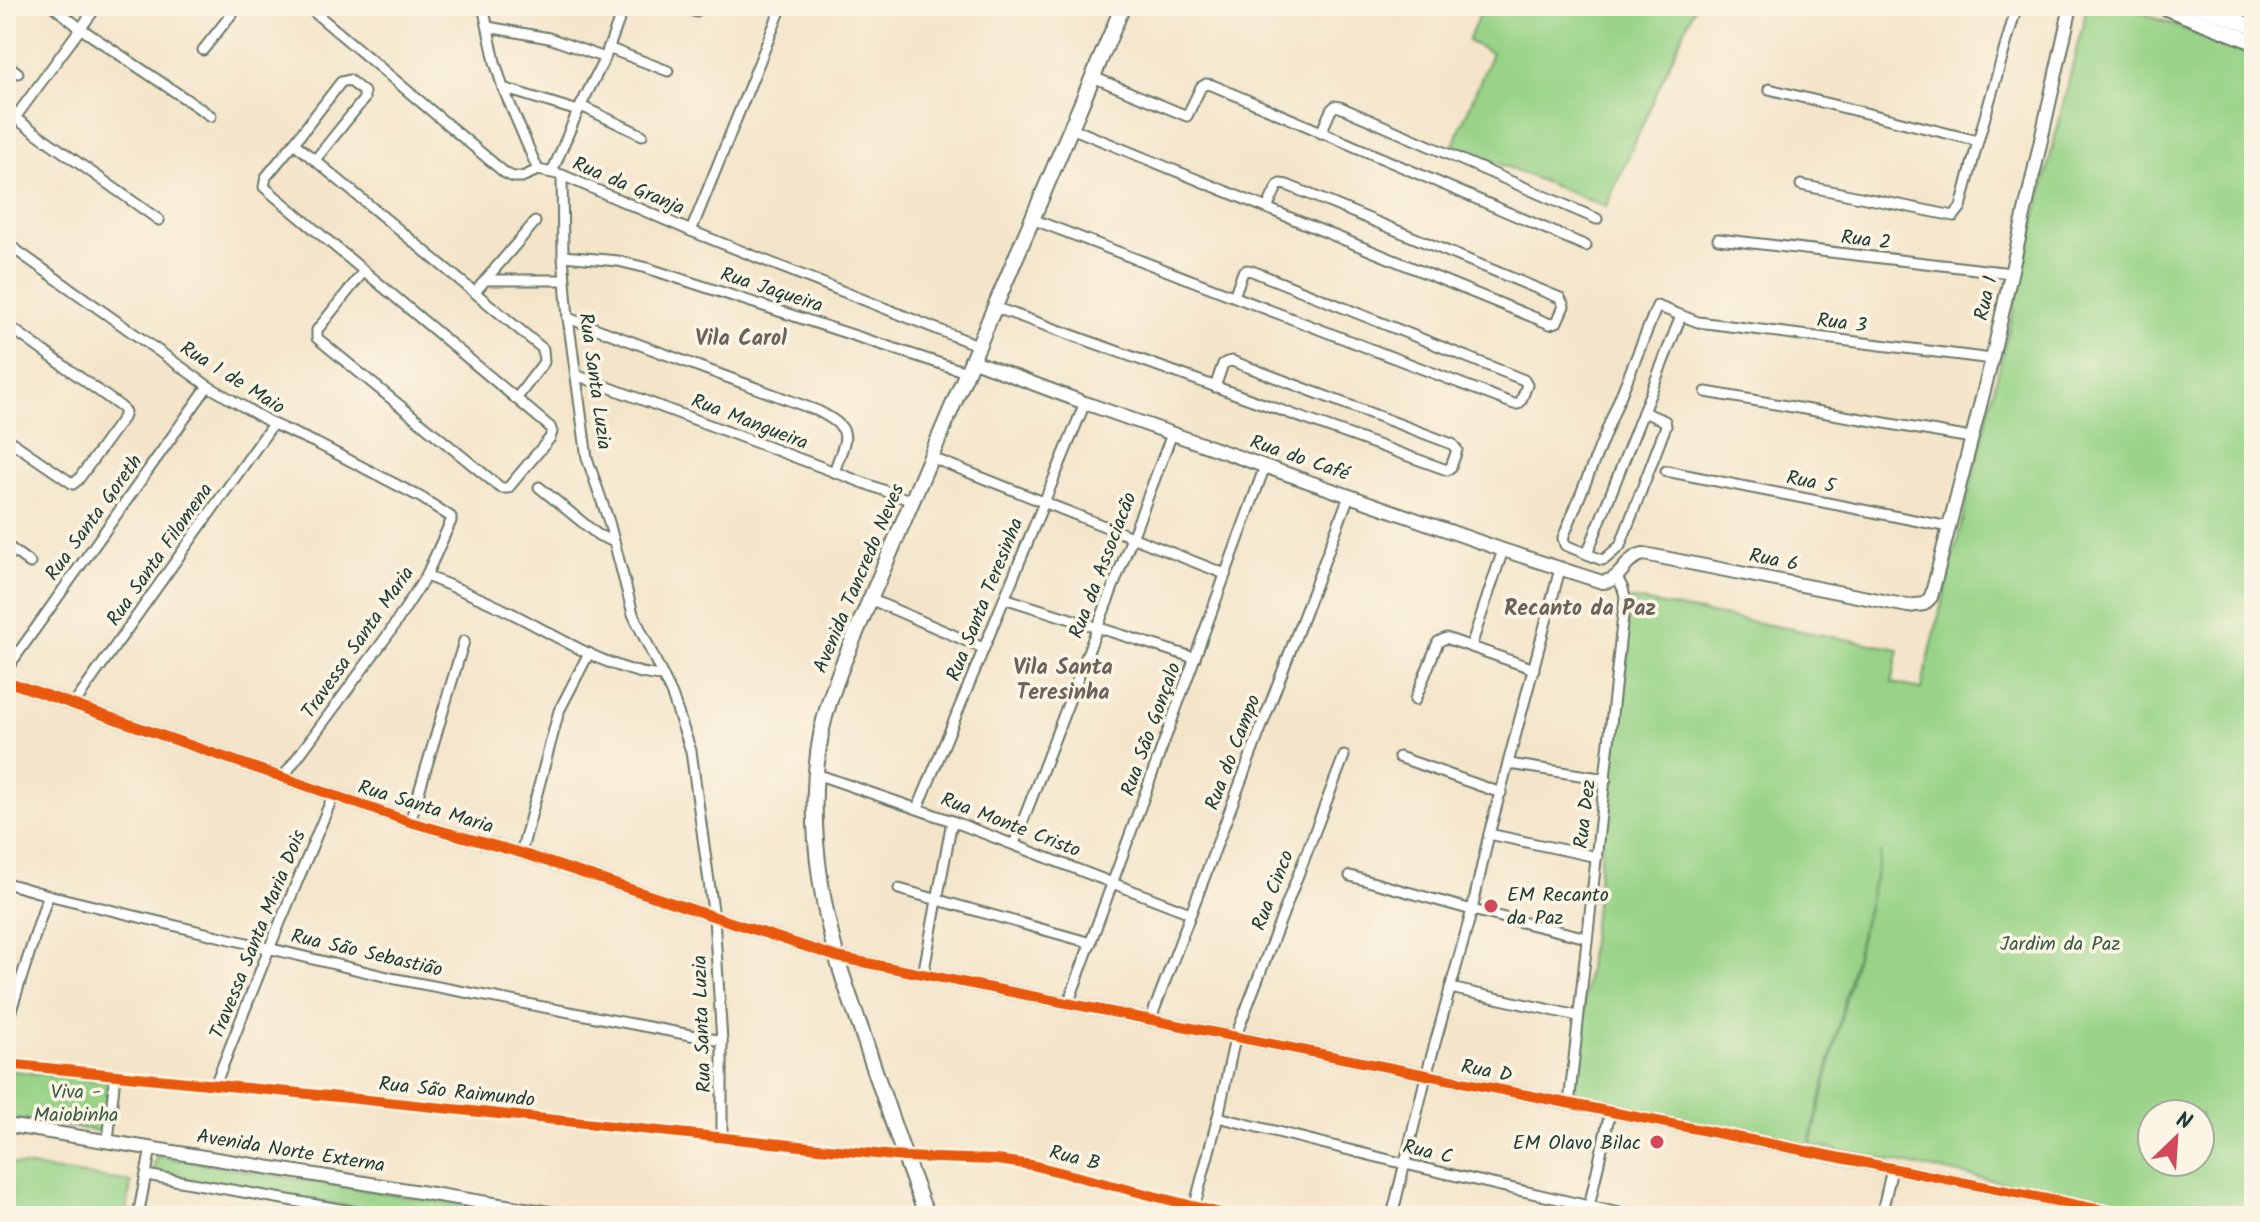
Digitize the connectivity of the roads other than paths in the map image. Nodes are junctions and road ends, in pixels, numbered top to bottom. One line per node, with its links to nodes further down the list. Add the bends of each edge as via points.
1 (53, 6): 17 (street)
2 (97, 6): 17 (street)
3 (238, 6): 19 (street)
4 (307, 6): 37 (street, Rua da Granja, via 505,173 522,177)
5 (483, 6): 15 (street)
6 (624, 6): 20 (street)
7 (680, 6): 14 (street)
8 (782, 6): 45 (street)
9 (1123, 6): 24 (main road, Avenida Tancredo Neves)
10 (2017, 6): 34 (street)
11 (2071, 6): 51 (main road, Rua 1)
12 (2161, 6): 18 (main road)
13 (2199, 6): 16 (main road)
14 (696, 12)
15 (488, 27): 20 (street); 25 (street)
16 (2254, 27)
17 (80, 28): 28 (street); 29 (street)
18 (2254, 42)
19 (203, 50)
20 (607, 53): 22 (street); 27 (street)
21 (6, 64): 23 (street)
22 (668, 71)
23 (18, 73)
24 (1093, 77): 30 (main road, Avenida Tancredo Neves); 32 (street, via 1187,116 1201,87 1212,85)
25 (503, 88): 27 (street); 37 (street)
26 (1769, 89): 34 (street)
27 (580, 108): 33 (street); 38 (street)
28 (211, 116)
29 (15, 118): 31 (street); 43 (street)
30 (1071, 128): 40 (street); 41 (main road, Avenida Tancredo Neves)
31 (6, 130)
32 (1321, 133): 42 (street, via 1331,110 1340,107); 48 (street)
33 (642, 135)
34 (1978, 141): 39 (street, via 1954,216)
35 (294, 143): 36 (street); 36 (street, via 341,82 349,80 364,92 364,99); 50 (street, via 264,187)
36 (315, 160): 54 (street)
37 (538, 170): 38 (street, Rua da Granja)
38 (557, 174): 45 (street, Rua da Granja); 49 (street, Rua Santa Luzia)
39 (1801, 185)
40 (1267, 208): 40 (street, via 1550,324 1557,322 1564,306 1560,298 1287,185 1277,187)
41 (1032, 219): 55 (street); 56 (main road, Avenida Tancredo Neves)
42 (1597, 219)
43 (159, 220)
44 (535, 222): 52 (street)
45 (691, 231): 60 (street, Rua da Granja)
46 (1718, 239): 51 (street, Rua 2)
47 (6, 243): 64 (street, Rua 1 de Maio)
48 (1586, 246)
49 (563, 256): 53 (street, Rua Santa Luzia); 62 (street, Rua Jaqueira, via 647,268)
50 (364, 271): 67 (street); 67 (street, via 317,330 317,338 504,489 552,432)
51 (2011, 273): 61 (main road, Rua 1)
52 (485, 280): 53 (street); 54 (street)
53 (565, 280): 57 (street, Rua Santa Luzia)
54 (475, 292): 67 (street, via 545,354)
55 (1234, 296): 55 (street, via 1514,404 1521,401 1527,385 1252,271 1243,272)
56 (994, 307): 60 (main road, Avenida Tancredo Neves); 65 (street)
57 (568, 318): 63 (street, Rua Santa Luzia); 77 (street, via 836,421 846,437)
58 (1685, 318): 61 (street, Rua 3); 69 (street); 88 (street, Rua 3, via 1654,308 1563,538 1565,545)
59 (6, 324): 72 (street, via 125,412 73,484)
60 (977, 345): 62 (main road, Avenida Tancredo Neves)
61 (1992, 359): 73 (main road, Rua 1)
62 (968, 366): 68 (main road, Rua do Café); 74 (main road, Avenida Tancredo Neves)
63 (576, 375): 77 (street, Rua Mangueira); 85 (street, Rua Santa Luzia, via 587,458)
64 (208, 386): 70 (street, Rua 1 de Maio); 104 (street, Rua Santa Goreth)
65 (1215, 387): 65 (street, via 1447,470 1457,450 1232,361 1223,364)
66 (1706, 392): 73 (street)
67 (516, 399)
68 (1085, 403): 71 (main road, Rua do Café); 81 (street, Rua Santa Teresinha)
69 (1643, 412): 88 (street); 88 (street, via 1666,426 1620,546 1605,559)
70 (273, 424): 82 (street, Rua 1 de Maio, via 422,498 448,513); 108 (street, Rua Santa Filomena)
71 (1172, 434): 75 (main road, Rua do Café); 84 (street, Rua da Associacão)
72 (6, 438)
73 (1971, 438): 83 (main road, Rua 1)
74 (930, 457): 80 (main road, Avenida Tancredo Neves); 81 (street)
75 (1265, 466): 79 (main road, Rua do Café); 91 (street, Rua São Gonçalo)
76 (1666, 471): 83 (street, Rua 5)
77 (834, 472): 80 (street, Rua Mangueira)
78 (539, 487): 85 (street)
79 (1349, 496): 87 (main road, Rua do Café); 131 (street, Rua do Campo)
80 (912, 501): 96 (main road, Avenida Tancredo Neves)
81 (1043, 503): 84 (street); 95 (street, Rua Santa Teresinha)
82 (451, 521): 92 (street, Travessa Santa Maria)
83 (1949, 527): 94 (main road, Rua 1)
84 (1131, 538): 91 (street); 97 (street, Rua da Associacão)
85 (612, 541): 105 (street, Rua Santa Luzia, via 633,614)
86 (6, 545): 89 (street)
87 (1503, 550): 90 (main road, Rua do Café); 99 (street)
88 (1587, 554)
89 (30, 563)
90 (1560, 569): 93 (main road, Rua do Café, via 1602,582); 103 (street)
91 (1225, 574): 102 (street, Rua São Gonçalo)
92 (426, 576): 101 (street); 113 (street, Travessa Santa Maria)
93 (1617, 577): 94 (main road, Rua 6, via 1631,558 1644,554 1908,606); 114 (street, Rua Dez, via 1625,597)
94 (1931, 597)
95 (1004, 598): 97 (street); 100 (street, Rua Santa Teresinha)
96 (870, 599): 100 (street); 112 (main road, Avenida Tancredo Neves, via 833,690)
97 (1097, 627): 102 (street); 121 (street, Rua da Associacão)
98 (464, 641): 119 (street)
99 (1471, 646): 103 (street); 107 (street, via 1446,638 1438,642)
100 (983, 648): 117 (street, Rua Santa Teresinha)
101 (589, 653): 105 (street); 122 (street, via 559,711)
102 (1195, 658): 125 (street, Rua São Gonçalo)
103 (1534, 669): 111 (street)
104 (6, 670)
105 (663, 676): 132 (street, Rua Santa Luzia, via 691,751)
106 (6, 681): 108 (street, Rua Santa Maria)
107 (1415, 700)
108 (74, 704): 113 (street, Rua Santa Maria)
109 (1344, 756): 143 (street, Rua Cinco)
110 (1399, 757): 115 (street)
111 (1509, 764): 114 (street); 115 (street)
112 (816, 774): 117 (street, Rua Monte Cristo); 136 (main road, Avenida Tancredo Neves, via 820,877)
113 (283, 777): 116 (street, Rua Santa Maria)
114 (1606, 779): 123 (street, Rua Dez)
115 (1501, 793): 120 (street)
116 (333, 796): 119 (street, Rua Santa Maria); 135 (street, Travessa Santa Maria Dois)
117 (918, 808): 118 (street, Rua Monte Cristo)
118 (952, 821): 121 (street, Rua Monte Cristo); 129 (street)
119 (410, 822): 122 (street, Rua Santa Maria)
120 (1489, 834): 123 (street); 130 (street)
121 (1014, 844): 125 (street, Rua Monte Cristo)
122 (521, 853): 132 (street, Rua Santa Maria)
123 (1597, 857): 133 (street, Rua Dez)
124 (1350, 876): 130 (street)
125 (1112, 882): 131 (street, Rua Monte Cristo); 134 (street, Rua São Gonçalo)
126 (6, 883): 128 (street, Rua São Sebastião)
127 (899, 889): 129 (street)
128 (48, 895): 135 (street, Rua São Sebastião); 142 (street)
129 (938, 899): 134 (street); 137 (street)
130 (1472, 910): 133 (street); 138 (street)
131 (1190, 913): 141 (street, Rua do Campo)
132 (714, 918): 136 (street, Rua Santa Maria); 144 (street, Rua Santa Luzia)
133 (1587, 938): 140 (street, Rua Dez)
134 (1091, 943): 139 (street, Rua São Gonçalo)
135 (269, 949): 144 (street, Rua São Sebastião, via 396,979); 148 (street, Travessa Santa Maria Dois)
136 (837, 957): 137 (street, Rua D); 156 (main road, Avenida Tancredo Neves)
137 (923, 975): 139 (street, Rua D)
138 (1450, 988): 140 (street); 147 (street)
139 (1068, 1004): 141 (street, Rua D)
140 (1578, 1016): 149 (street, Rua Dez)
141 (1150, 1021): 143 (street, Rua D)
142 (6, 1026)
143 (1235, 1038): 147 (street, Rua D); 151 (street, Rua Cinco)
144 (722, 1041): 153 (street, Rua Santa Luzia)
145 (6, 1064): 146 (street, Rua São Raimundo)
146 (115, 1075): 148 (street, Rua São Raimundo); 154 (street)
147 (1426, 1076): 149 (street, Rua D); 157 (street)
148 (215, 1085): 153 (street, Rua São Raimundo)
149 (1569, 1104): 150 (street, Rua D)
150 (1610, 1112): 158 (street, Rua D); 162 (street)
151 (1218, 1117): 157 (street, Rua C); 161 (street, Rua Cinco)
152 (6, 1125): 154 (main road, Avenida Norte Externa)
153 (722, 1138): 156 (street, Rua São Raimundo)
154 (108, 1141): 155 (main road, Avenida Norte Externa)
155 (151, 1148): 159 (street); 165 (main road, Avenida Norte Externa)
156 (904, 1157): 161 (street, Rua B, via 1032,1165); 166 (main road, Avenida Tancredo Neves)
157 (1405, 1164): 162 (street, Rua C); 168 (street)
158 (1892, 1169): 160 (street, Rua D); 170 (street)
159 (146, 1175): 163 (street); 164 (street)
160 (2076, 1210): 171 (street, Rua D)
161 (1193, 1211): 167 (street, Rua B)
162 (1588, 1211): 169 (street, Rua C)
163 (138, 1216)
164 (379, 1216)
165 (568, 1216)
166 (925, 1216)
167 (1232, 1216)
168 (1392, 1216)
169 (1632, 1216)
170 (1881, 1216)
171 (2131, 1216)

